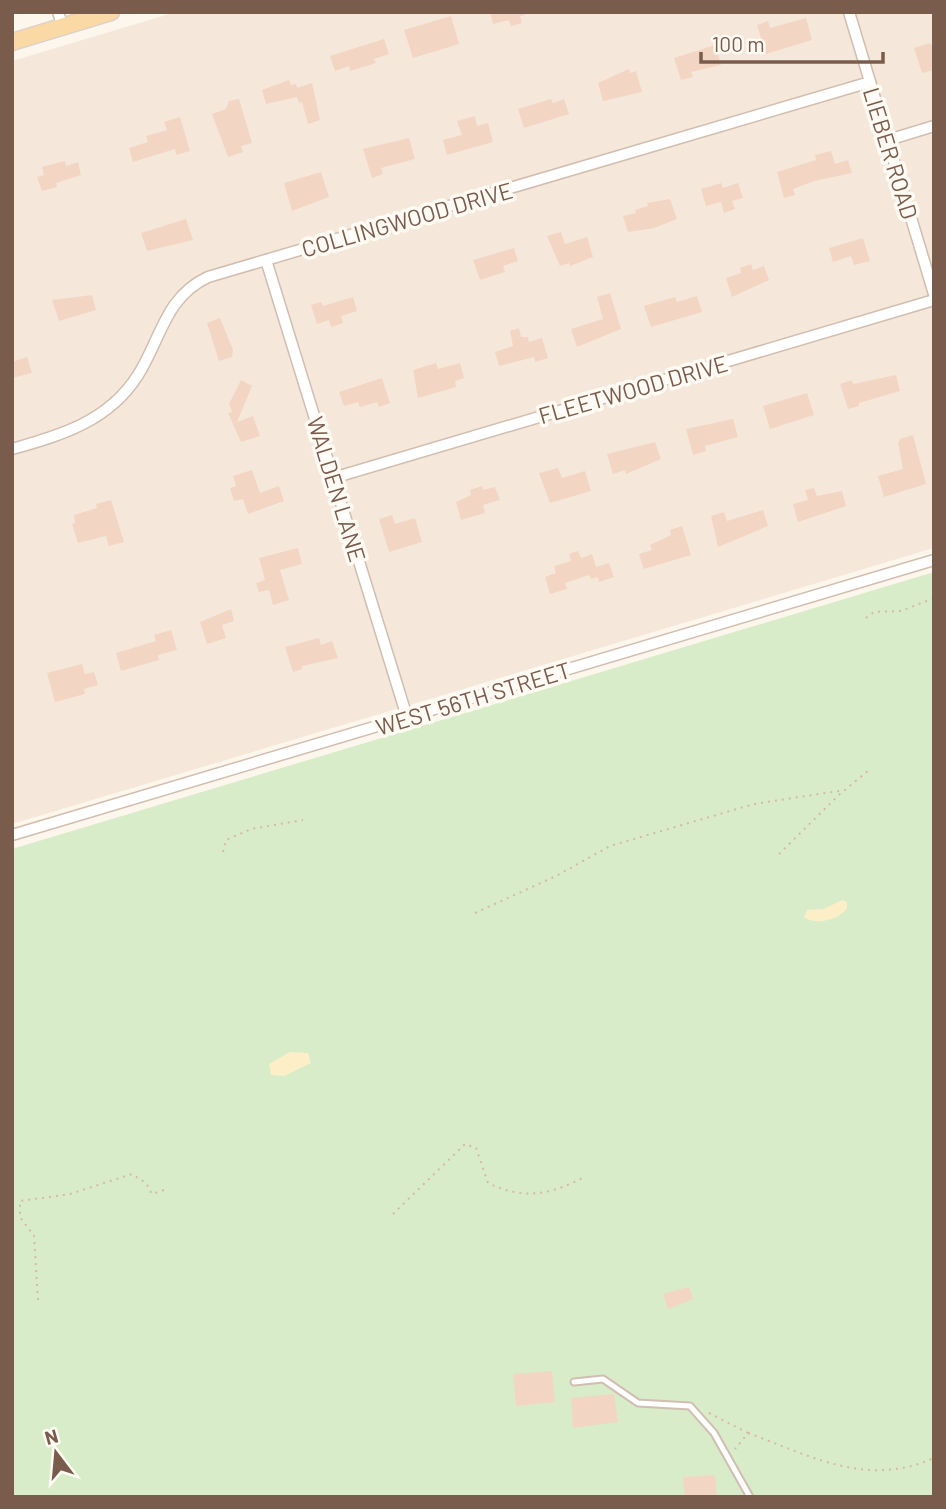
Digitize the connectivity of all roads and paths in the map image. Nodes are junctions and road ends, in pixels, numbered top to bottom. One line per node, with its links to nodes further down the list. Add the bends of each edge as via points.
1 (111, 12): 3 (main road)
2 (849, 12): 5 (street, LIEBER ROAD)
3 (60, 20): 4 (main road)
4 (12, 42)
5 (870, 82): 7 (street, LIEBER ROAD); 8 (street, COLLINGWOOD DRIVE)
6 (934, 126): 7 (street)
7 (887, 140): 9 (street, LIEBER ROAD)
8 (266, 260): 11 (street, COLLINGWOOD DRIVE, via 208,277 188,289 169,310 139,373 102,414 63,435); 12 (street, WALDEN LANE)
9 (934, 295)
10 (934, 300): 12 (street, FLEETWOOD DRIVE)
11 (12, 450)
12 (333, 478): 16 (street, WALDEN LANE)
13 (934, 560): 16 (street, WEST 56TH STREET)
14 (934, 598): 15 (path)
15 (866, 618)
16 (407, 718): 20 (street, WEST 56TH STREET)
17 (869, 770): 18 (path)
18 (845, 790): 22 (path); 23 (path, via 754,804 610,846)
19 (303, 820): 21 (path, via 251,829 226,840)
20 (12, 835)
21 (223, 852)
22 (779, 854)
23 (475, 913)
24 (584, 1177): 26 (path, via 557,1191 527,1195 505,1191 488,1183 476,1148 465,1144)
25 (167, 1189): 27 (path, via 152,1195 146,1183 132,1174 70,1194 20,1201 20,1217 34,1236)
26 (393, 1214)
27 (38, 1300)
28 (574, 1382): 29 (lane, via 603,1379 638,1403)
29 (690, 1406): 30 (path, via 697,1404); 32 (lane, via 714,1433)
30 (748, 1433): 31 (path, via 861,1472); 32 (path, via 736,1446)
31 (934, 1458)
32 (731, 1463): 33 (lane)
33 (750, 1497)

